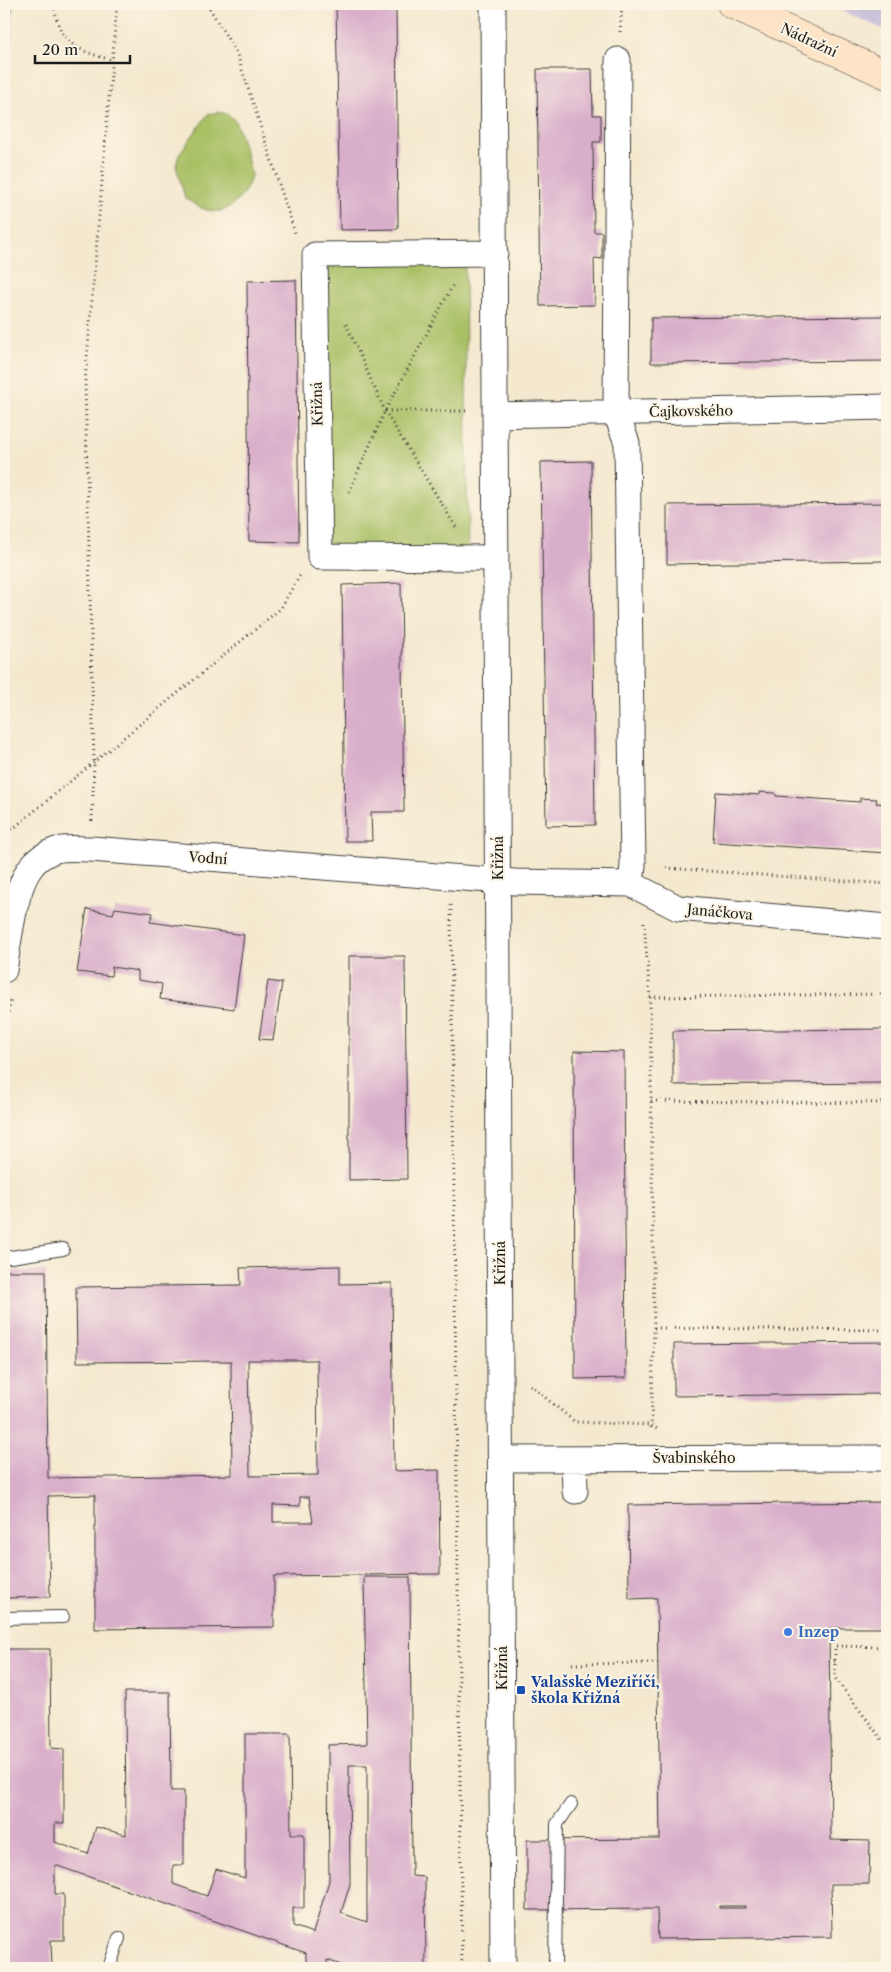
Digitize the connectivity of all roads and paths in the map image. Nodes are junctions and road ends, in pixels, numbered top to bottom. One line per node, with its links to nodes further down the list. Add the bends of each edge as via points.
1 (54, 4): 6 (path, via 58,23 71,45)
2 (118, 4): 6 (path)
3 (207, 4): 11 (path, via 237,54 298,242)
4 (493, 4): 10 (street, Křižná)
5 (731, 4): 8 (main road, Nádražní)
6 (112, 60): 20 (path, via 85,382)
7 (618, 60): 16 (street)
8 (887, 75)
9 (470, 254): 10 (street); 11 (street); 14 (path)
10 (495, 254): 15 (street, Křižná)
11 (314, 255): 18 (street, Křižná)
12 (342, 315): 14 (path)
13 (887, 407): 16 (street, Čajkovského)
14 (385, 411): 15 (path); 17 (path); 19 (path)
15 (484, 413): 16 (street, Čajkovského); 19 (street, Křižná)
16 (616, 413): 25 (street, via 627,443)
17 (346, 497)
18 (320, 557): 19 (street); 20 (path, via 299,576 280,609)
19 (485, 558): 24 (street, Křižná)
20 (94, 764): 21 (path); 22 (path)
21 (4, 836)
22 (91, 849): 23 (street, Vodní); 28 (street, Vodní, via 57,850 31,866 18,897)
23 (460, 877): 24 (street, Vodní); 53 (path, via 451,890)
24 (498, 880): 25 (street, Janáčkova); 39 (street, Křižná)
25 (635, 880): 26 (path); 27 (street, Janáčkova, via 678,908); 30 (path)
26 (887, 884)
27 (887, 927)
28 (4, 970)
29 (887, 994): 30 (path)
30 (650, 997): 31 (path)
31 (651, 1101): 32 (path); 35 (path)
32 (887, 1103)
33 (63, 1249): 34 (lane)
34 (4, 1257)
35 (654, 1328): 36 (path); 37 (path, via 650,1425)
36 (887, 1330)
37 (656, 1458): 38 (street, Švabinského); 40 (street, Švabinského)
38 (887, 1458)
39 (501, 1459): 40 (street, Švabinského); 54 (street, Křižná)
40 (574, 1459): 41 (street)
41 (576, 1491)
42 (63, 1617): 43 (lane)
43 (4, 1618)
44 (887, 1647): 46 (path, via 835,1646)
45 (829, 1661): 46 (path)
46 (835, 1661): 49 (path, via 835,1678)
47 (658, 1663): 48 (path)
48 (572, 1664)
49 (887, 1746)
50 (571, 1804): 55 (lane, via 557,1824)
51 (119, 1938): 52 (lane)
52 (109, 1968)
53 (462, 1968)
54 (503, 1968)
55 (555, 1968)

